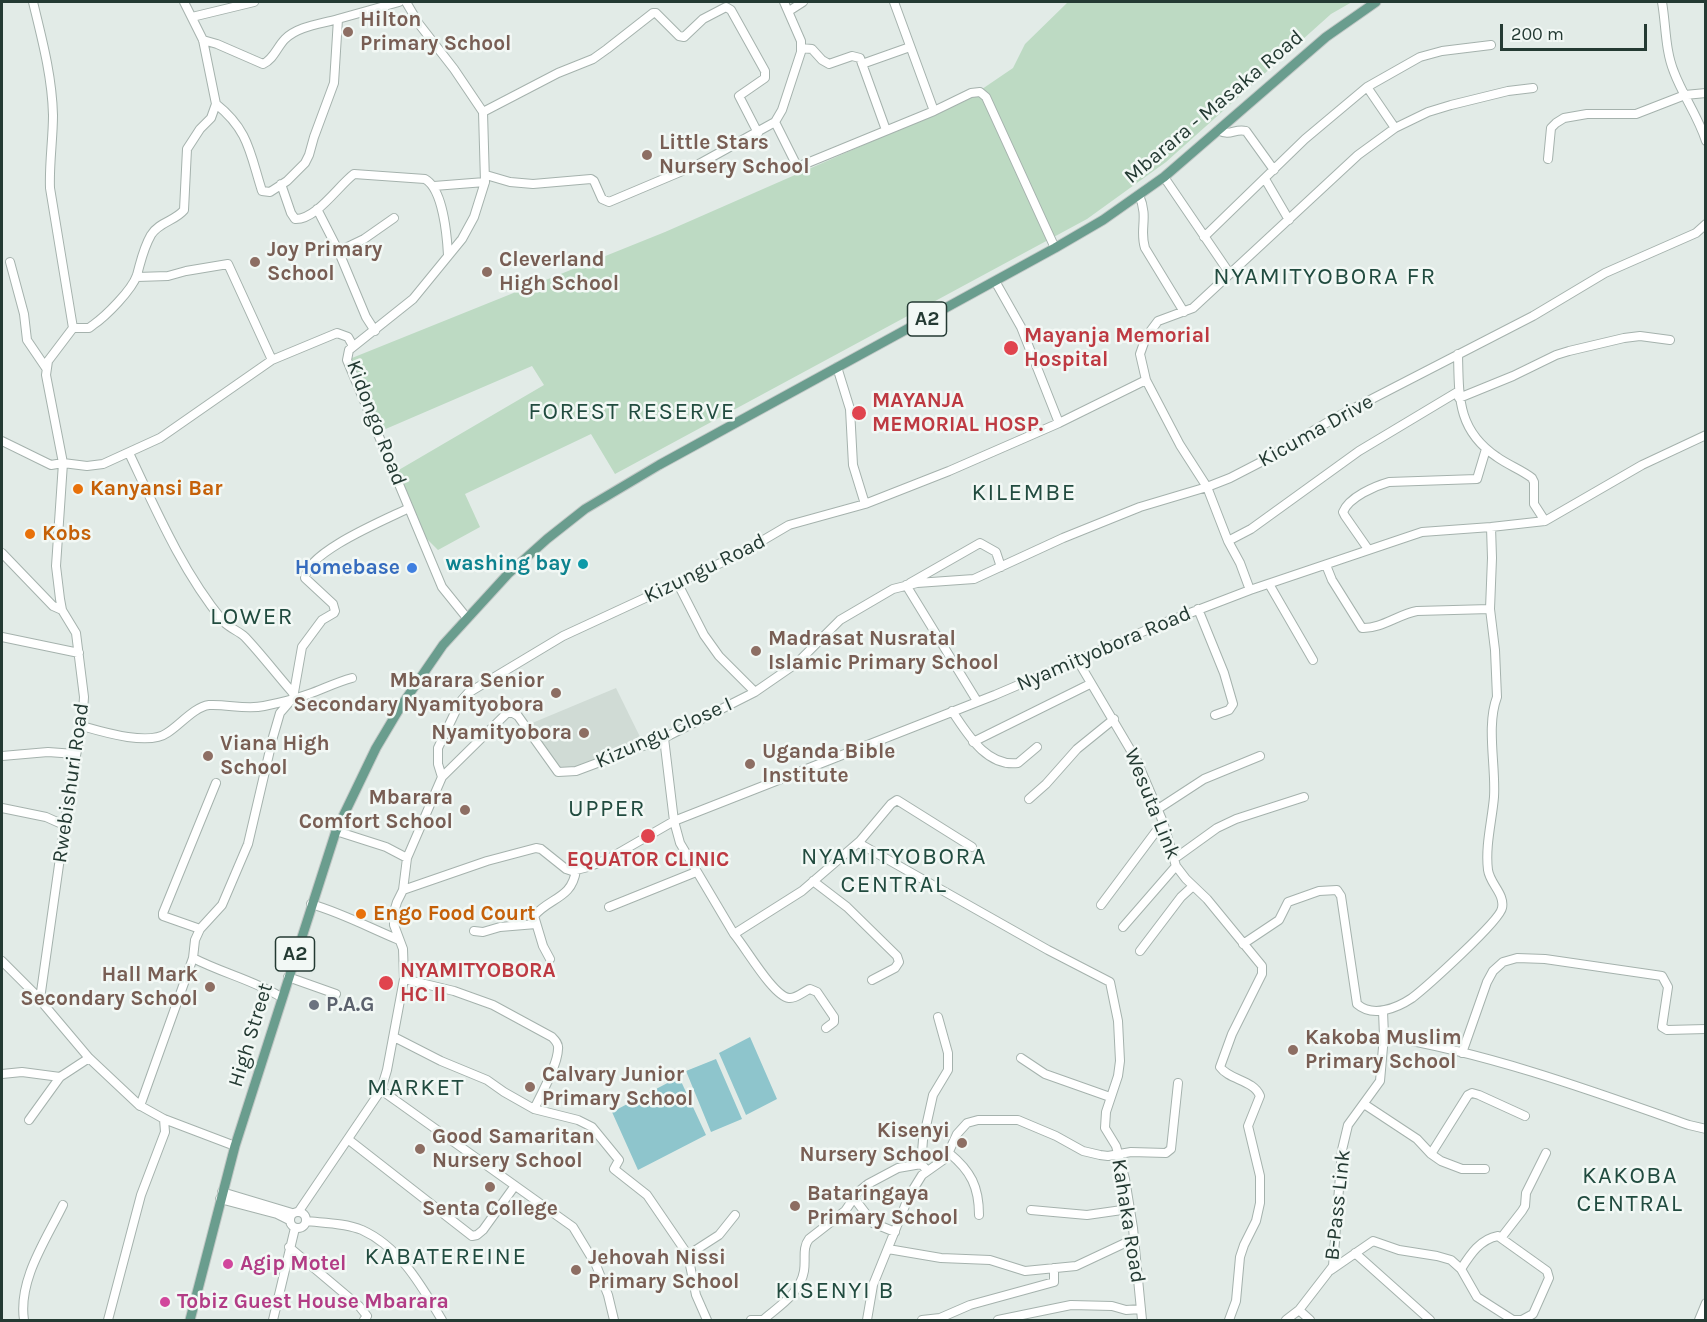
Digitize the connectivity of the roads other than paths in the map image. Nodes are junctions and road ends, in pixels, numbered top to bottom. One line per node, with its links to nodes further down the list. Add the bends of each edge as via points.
1 (33, 2): 53 (street, via 50,73 50,189)
2 (184, 2): 12 (street)
3 (254, 2): 12 (street)
4 (399, 2): 13 (street)
5 (406, 2): 25 (street)
6 (784, 2): 11 (street)
7 (803, 2): 11 (street)
8 (894, 2): 16 (street)
9 (1376, 2): 29 (main road, Mbarara - Masaka Road / A2, via 1326,37)
10 (1662, 2): 22 (street, via 1673,71)
11 (789, 11): 17 (street)
12 (192, 17): 14 (street)
13 (338, 19): 14 (street, via 292,32 263,64); 37 (street, via 330,95 305,163)
14 (203, 40): 23 (street)
15 (1491, 45): 19 (street, via 1420,57)
16 (910, 46): 18 (street); 24 (street)
17 (801, 48): 18 (street, via 812,49 829,64 855,56); 26 (street)
18 (862, 64): 28 (street)
19 (1367, 87): 27 (street); 33 (street)
20 (1533, 88): 27 (street, via 1451,105)
21 (1706, 93): 22 (street)
22 (1685, 96): 31 (street); 32 (street, via 1636,114 1564,118 1551,128)
23 (216, 104): 37 (street, via 242,131 262,191 270,192); 50 (street, via 212,118 187,149 184,210 151,234)
24 (934, 111): 28 (street); 45 (street, via 976,91 986,97)
25 (483, 112): 30 (street, via 592,59 653,13 684,37 703,19 726,7 766,75 739,96); 35 (street, Kidongo Road)
26 (775, 122): 28 (street, via 799,166); 30 (street)
27 (1395, 128): 42 (street, via 1358,155)
28 (886, 130)
29 (1218, 130): 33 (street, via 1227,134 1246,131); 34 (main road, Mbarara - Masaka Road / A2)
30 (758, 133): 35 (street, via 699,164 609,202 602,199 591,179 532,183)
31 (1706, 141)
32 (1548, 159)
33 (1274, 170): 36 (street)
34 (1164, 177): 39 (main road, Mbarara - Masaka Road / A2); 44 (street)
35 (485, 179): 38 (street); 47 (street, Kidongo Road, via 474,217)
36 (1265, 179): 42 (street); 44 (street)
37 (282, 184): 40 (street, via 295,219)
38 (434, 186): 40 (street, via 425,179 354,174); 47 (street, via 446,225)
39 (1139, 195): 45 (main road, Mbarara - Masaka Road / A2); 52 (street, via 1145,212 1145,248)
40 (317, 209): 46 (street)
41 (394, 218): 46 (street)
42 (1289, 220): 49 (street)
43 (1706, 224): 57 (street, Kicuma Drive, via 1696,233 1605,273)
44 (1204, 237): 49 (street)
45 (1055, 248): 51 (main road, Mbarara - Masaka Road / A2)
46 (339, 251): 54 (street)
47 (448, 255): 54 (street, Kidongo Road, via 412,299)
48 (10, 262): 60 (street, via 27,340)
49 (1230, 274): 52 (street)
50 (137, 277): 53 (street, via 96,323); 58 (street, via 168,276 228,264)
51 (995, 281): 59 (main road, Mbarara - Masaka Road / A2); 63 (street, via 1021,327)
52 (1184, 312): 61 (street, via 1158,321 1146,337 1140,354)
53 (73, 328): 60 (street)
54 (375, 331): 56 (street, Kidongo Road)
55 (1670, 340): 62 (street, via 1640,336 1569,351)
56 (353, 346): 58 (street, via 348,337 337,333); 71 (street, Kidongo Road, via 347,360)
57 (1458, 354): 62 (street); 69 (street, Kicuma Drive)
58 (272, 360): 67 (street, via 192,418)
59 (837, 367): 70 (street, via 850,409 853,465); 88 (main road, Mbarara - Masaka Road / A2, via 585,509 508,574)
60 (46, 368): 68 (street, Rwebishuri Road)
61 (1146, 380): 63 (street, Kizungu Road); 69 (street, via 1180,445)
62 (1459, 394): 66 (street, via 1466,423); 74 (street, via 1359,452)
63 (1059, 423): 70 (street, Kizungu Road)
64 (1706, 435): 72 (street, via 1642,465)
65 (2, 441): 68 (street, via 51,465)
66 (1486, 449): 72 (street, via 1532,478 1534,504); 75 (street, via 1478,479 1399,480 1377,486 1346,505 1343,512)
67 (129, 453): 68 (street, via 103,464); 96 (street, via 196,583 223,621 243,635)
68 (63, 463): 87 (street, Rwebishuri Road, via 56,566)
69 (1208, 487): 74 (street); 80 (street, Kicuma Drive, via 1157,501)
70 (865, 504): 81 (street, Kizungu Road, via 789,525)
71 (409, 508): 88 (street, Kidongo Road, via 442,587); 96 (street, via 327,549 306,572 305,578 333,604 335,611 322,620 303,647)
72 (1545, 521): 73 (street, Nyamityobora Road)
73 (1491, 527): 75 (street, Nyamityobora Road, via 1422,532); 86 (street)
74 (1228, 541): 84 (street)
75 (1368, 549): 78 (street, Nyamityobora Road)
76 (2, 553): 79 (street)
77 (2, 562): 79 (street)
78 (1326, 565): 82 (street, Nyamityobora Road); 86 (street, via 1362,628 1426,609)
79 (14, 567): 87 (street, via 53,606)
80 (1001, 567): 83 (street, Kicuma Drive, via 967,581); 83 (street, Kizungu Close I, via 996,552 980,543)
81 (678, 584): 95 (street, via 704,635); 108 (street, Kizungu Road, via 563,636 468,693 438,748)
82 (1269, 584): 84 (street, Nyamityobora Road); 91 (street)
83 (906, 585): 95 (street, Kizungu Close I, via 840,620 797,663); 97 (street)
84 (1251, 590): 85 (street, Nyamityobora Road)
85 (1198, 609): 92 (street, Nyamityobora Road); 99 (street, via 1233,704 1229,710)
86 (1490, 609): 147 (street, via 1497,697 1487,863 1503,907 1496,919 1425,987 1404,1003)
87 (62, 610): 90 (street, Rwebishuri Road, via 76,633)
88 (467, 618): 117 (main road, High Street / A2, via 401,706)
89 (2, 638): 90 (street)
90 (79, 653): 101 (street, Rwebishuri Road, via 84,698)
91 (1313, 660)
92 (1078, 661): 94 (street, Wesuta Link); 97 (street, Nyamityobora Road)
93 (352, 678): 96 (street, via 307,695)
94 (1090, 684): 100 (street, Wesuta Link); 103 (street)
95 (755, 692): 102 (street, Kizungu Close I)
96 (293, 695): 101 (street, via 253,707 209,705 165,735 152,738 112,735); 132 (street, via 280,713 248,844 227,897)
97 (977, 701): 98 (street, Nyamityobora Road)
98 (952, 711): 103 (street); 114 (street, Nyamityobora Road)
99 (1215, 715)
100 (1114, 719): 111 (street, via 1077,749); 113 (street, Wesuta Link)
101 (82, 726): 105 (street, Rwebishuri Road)
102 (664, 738): 108 (street, Kizungu Close I, via 576,771 558,772 518,716 507,713); 114 (street)
103 (974, 742): 104 (street, via 992,757 1012,764 1022,761)
104 (1037, 747)
105 (75, 754): 106 (street); 116 (street, Rwebishuri Road)
106 (2, 756)
107 (1260, 756): 113 (street, via 1204,779)
108 (442, 777): 120 (street)
109 (216, 783): 132 (street, via 163,913)
110 (1304, 797): 121 (street, via 1217,828)
111 (1029, 799)
112 (2, 808): 116 (street)
113 (1158, 809): 115 (street, Wesuta Link)
114 (674, 821): 122 (street, Nyamityobora Road, via 610,858); 123 (street, via 680,843)
115 (1163, 822): 121 (street, Wesuta Link); 128 (street)
116 (64, 825): 146 (street, Rwebishuri Road)
117 (336, 831): 120 (street); 127 (main road, High Street / A2)
118 (860, 841): 119 (street, via 897,800); 124 (street); 160 (street, Kahaka Road, via 914,875 1110,982 1120,1051 1118,1076)
119 (972, 847)
120 (407, 858): 126 (street)
121 (1175, 863): 125 (street, Wesuta Link); 131 (street)
122 (576, 870): 126 (street, via 566,869 541,849 529,849); 130 (street, via 570,890 537,913)
123 (696, 872): 129 (street); 134 (street)
124 (813, 881): 134 (street, via 783,905); 143 (street, via 897,956 895,968)
125 (1193, 886): 136 (street, Wesuta Link); 137 (street)
126 (403, 891): 135 (street, via 394,912)
127 (311, 904): 135 (street); 141 (main road, High Street / A2)
128 (1101, 905)
129 (609, 907)
130 (536, 924): 133 (street); 139 (street)
131 (1124, 927)
132 (200, 929): 138 (street)
133 (474, 931)
134 (734, 934): 149 (street, via 782,996 793,998 810,989 817,992 834,1017)
135 (399, 940): 142 (street)
136 (1243, 944): 147 (street, via 1279,920 1288,902 1319,891 1337,890 1357,1004); 214 (street, Wesuta Link, via 1262,966 1262,974 1220,1067 1259,1093 1248,1126 1260,1176 1260,1203 1240,1257 1236,1301)
137 (1140, 951)
138 (193, 958): 145 (street); 162 (street)
139 (550, 959)
140 (2, 961): 146 (street)
141 (288, 976): 144 (street); 145 (main road, High Street / A2)
142 (404, 979): 152 (street); 163 (street, via 494,1005 552,1036 559,1049)
143 (872, 980)
144 (336, 994)
145 (281, 997): 169 (main road, High Street / A2)
146 (40, 999): 154 (street)
147 (1383, 1011): 151 (street, B-Pass Link)
148 (938, 1017): 174 (street, via 948,1053 948,1070 933,1095 922,1140)
149 (826, 1028)
150 (1706, 1029): 153 (street, via 1662,1027 1668,987 1662,976 1517,958 1503,962 1493,971)
151 (1384, 1036): 153 (street); 161 (street, B-Pass Link, via 1380,1082)
152 (394, 1037): 159 (street); 163 (street, via 487,1080)
153 (1462, 1053): 167 (street)
154 (89, 1058): 157 (street); 162 (street)
155 (1021, 1058): 160 (street, via 1045,1074)
156 (2, 1074): 157 (street)
157 (60, 1077): 166 (street)
158 (1179, 1083): 172 (street, via 1170,1152)
159 (381, 1090): 168 (street); 176 (street)
160 (1110, 1097): 172 (street, Kahaka Road, via 1105,1128)
161 (1364, 1104): 173 (street, via 1417,1138); 196 (street, B-Pass Link, via 1348,1125 1342,1150)
162 (140, 1106): 165 (street)
163 (534, 1109): 193 (street, via 592,1127 619,1160 614,1169 647,1195)
164 (1525, 1116): 173 (street, via 1479,1095 1468,1095)
165 (165, 1119): 169 (street); 202 (street, via 165,1132 141,1195)
166 (29, 1120)
167 (1706, 1129)
168 (349, 1140): 176 (street, via 472,1236 483,1230); 182 (street)
169 (235, 1146): 177 (main road, High Street / A2)
170 (948, 1153): 172 (street, via 967,1123 1010,1119 1083,1151); 174 (street, via 946,1158); 184 (street, via 970,1177 978,1196)
171 (1546, 1153): 188 (street, via 1526,1193 1525,1206)
172 (1119, 1154): 180 (street, Kahaka Road)
173 (1431, 1154): 175 (street, via 1453,1167)
174 (924, 1167): 178 (street, via 904,1166 889,1172); 187 (street)
175 (1485, 1169)
176 (514, 1187): 206 (street, via 563,1218 579,1234 603,1280)
177 (221, 1195): 182 (street); 203 (main road, High Street / A2)
178 (854, 1198): 187 (street, via 873,1223); 209 (street, via 845,1211 805,1244 800,1284)
179 (63, 1205): 201 (street, via 34,1262 23,1300)
180 (1130, 1209): 181 (street, via 1087,1215); 189 (street, Kahaka Road)
181 (1031, 1210)
182 (293, 1215): 185 (street, via 304,1215); 186 (street, via 290,1224)
183 (735, 1215): 193 (street, via 719,1235)
184 (979, 1215)
185 (306, 1221): 186 (street); 205 (street, via 351,1227 374,1237 413,1274)
186 (295, 1228): 190 (street)
187 (895, 1232): 191 (street)
188 (1501, 1238): 195 (street, via 1494,1237 1475,1249); 195 (street, via 1549,1274 1533,1314 1513,1320 1484,1302)
189 (1134, 1241): 194 (street, via 1076,1266); 198 (street, Kahaka Road)
190 (289, 1247): 200 (street, via 359,1306); 204 (street)
191 (888, 1249): 194 (street, via 941,1258 990,1260 1025,1271); 210 (street, via 873,1285)
192 (1355, 1252): 195 (street, via 1377,1240 1400,1250 1445,1258); 196 (street); 217 (street)
193 (688, 1255): 207 (street, via 696,1295)
194 (1054, 1268): 211 (street, via 1054,1282 970,1305 940,1318)
195 (1461, 1269)
196 (1331, 1270): 199 (street, B-Pass Link)
197 (1706, 1303): 218 (street)
198 (1141, 1309): 212 (street, via 1071,1305); 213 (street, Kahaka Road)
199 (1299, 1310): 215 (street, B-Pass Link); 216 (street)
200 (368, 1319)
201 (24, 1320)
202 (108, 1320)
203 (190, 1320)
204 (273, 1320)
205 (442, 1320)
206 (614, 1320)
207 (707, 1320)
208 (751, 1320): 209 (street)
209 (763, 1320)
210 (867, 1320)
211 (922, 1320)
212 (998, 1320)
213 (1142, 1320)
214 (1229, 1320)
215 (1287, 1320)
216 (1310, 1320)
217 (1430, 1320)
218 (1699, 1320)

